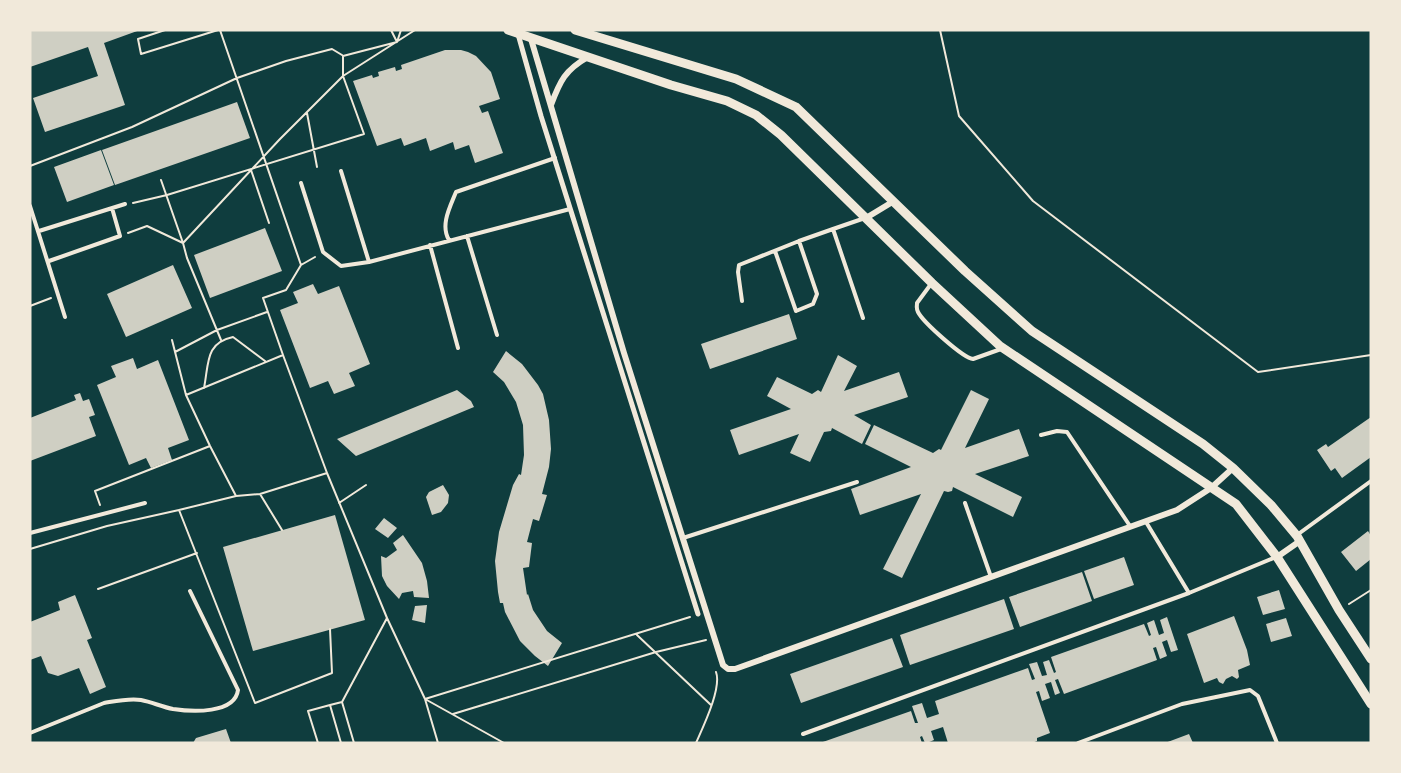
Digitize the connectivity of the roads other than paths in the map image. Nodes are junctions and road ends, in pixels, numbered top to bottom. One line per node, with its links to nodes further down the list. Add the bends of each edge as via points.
1 (508, 30): 3 (street)
2 (575, 30): 10 (street, via 736,79 796,107)
3 (518, 34): 4 (street); 7 (street)
4 (531, 39): 5 (street); 6 (street)
5 (588, 57): 6 (street, via 560,81); 15 (street, via 727,101 756,115)
6 (550, 105): 43 (street)
7 (555, 158): 14 (street); 19 (lane, via 456,192 446,218)
8 (341, 171): 24 (lane)
9 (301, 183): 24 (lane, via 323,252 341,266)
10 (894, 201): 15 (street); 33 (street, via 1032,332 1203,444)
11 (125, 204): 13 (lane)
12 (30, 206): 17 (lane)
13 (112, 208): 17 (lane); 23 (lane, via 120,236)
14 (570, 210): 18 (lane); 48 (street)
15 (866, 218): 16 (lane); 25 (street)
16 (833, 229): 20 (lane); 28 (lane)
17 (39, 231): 23 (lane)
18 (467, 236): 19 (lane); 29 (lane)
19 (448, 240): 21 (lane)
20 (799, 241): 22 (lane); 22 (lane, via 817,294 813,304 796,311)
21 (430, 245): 24 (lane); 30 (lane)
22 (775, 251): 26 (lane, via 739,265)
23 (49, 261): 27 (lane)
24 (369, 262)
25 (932, 283): 31 (street); 31 (lane, via 917,303 918,313 959,352 972,359)
26 (742, 301)
27 (65, 317)
28 (863, 318)
29 (496, 335)
30 (458, 348)
31 (1004, 348): 36 (street)
32 (1041, 435): 40 (lane, via 1067,432)
33 (1233, 468): 36 (street); 42 (street)
34 (1371, 481): 42 (lane)
35 (857, 482): 43 (lane)
36 (1211, 488): 39 (street, via 1177,510); 44 (street, via 1236,504)
37 (145, 503): 41 (lane)
38 (965, 503): 45 (lane)
39 (1146, 522): 40 (street); 47 (lane)
40 (1131, 527): 45 (street)
41 (30, 533)
42 (1298, 538): 44 (street); 49 (street)
43 (681, 539): 45 (street, via 723,665 728,669)
44 (1277, 556): 47 (lane); 50 (street)
45 (991, 577)
46 (190, 591): 51 (lane, via 238,690 234,701 197,710 171,709 141,700 114,701)
47 (1189, 593): 52 (lane)
48 (698, 614)
49 (1371, 659)
50 (1371, 704)
51 (30, 733)
52 (803, 734)
53 (1078, 743): 54 (lane, via 1182,704 1250,690 1258,696)
54 (1277, 743)

